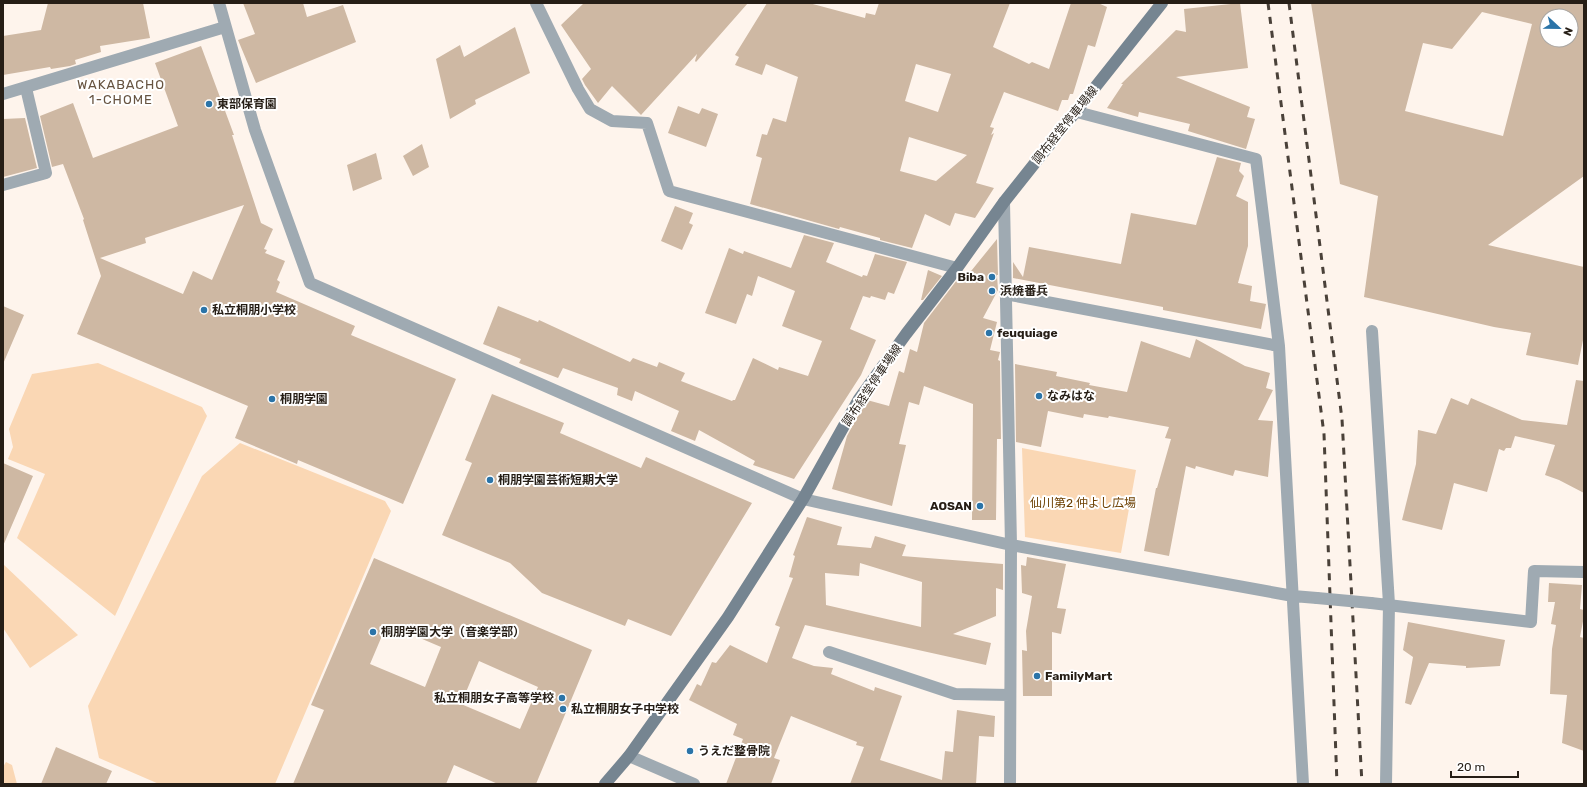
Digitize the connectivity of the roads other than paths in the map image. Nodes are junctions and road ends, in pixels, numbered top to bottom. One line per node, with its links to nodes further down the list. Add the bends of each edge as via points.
1 (219, 3): 4 (street)
2 (536, 3): 10 (street, via 590,109 612,121 647,123 669,191)
3 (1162, 3): 7 (main road, 調布経堂停車場線)
4 (225, 27): 5 (street); 14 (street, via 255,130 310,283)
5 (26, 88): 6 (street); 8 (street, via 46,173)
6 (3, 94)
7 (1077, 112): 9 (main road, 調布経堂停車場線); 13 (street, via 1256,159)
8 (3, 185)
9 (1004, 202): 10 (main road, 調布経堂停車場線); 11 (street)
10 (957, 268): 14 (main road, 調布経堂停車場線, via 859,400)
11 (1005, 294): 13 (street); 15 (street)
12 (1372, 330): 18 (street)
13 (1279, 346): 17 (street)
14 (803, 499): 15 (street); 21 (main road, 調布経堂停車場線, via 728,617)
15 (1011, 545): 17 (street); 20 (street)
16 (1584, 572): 18 (street, via 1534,571 1531,622)
17 (1293, 596): 18 (street, bridge); 25 (street)
18 (1389, 604): 26 (street)
19 (829, 652): 20 (street, via 955,694)
20 (1010, 695): 24 (street)
21 (629, 756): 22 (main road, 調布経堂停車場線); 23 (street)
22 (606, 784)
23 (694, 784)
24 (1010, 784)
25 (1303, 784)
26 (1386, 784)

